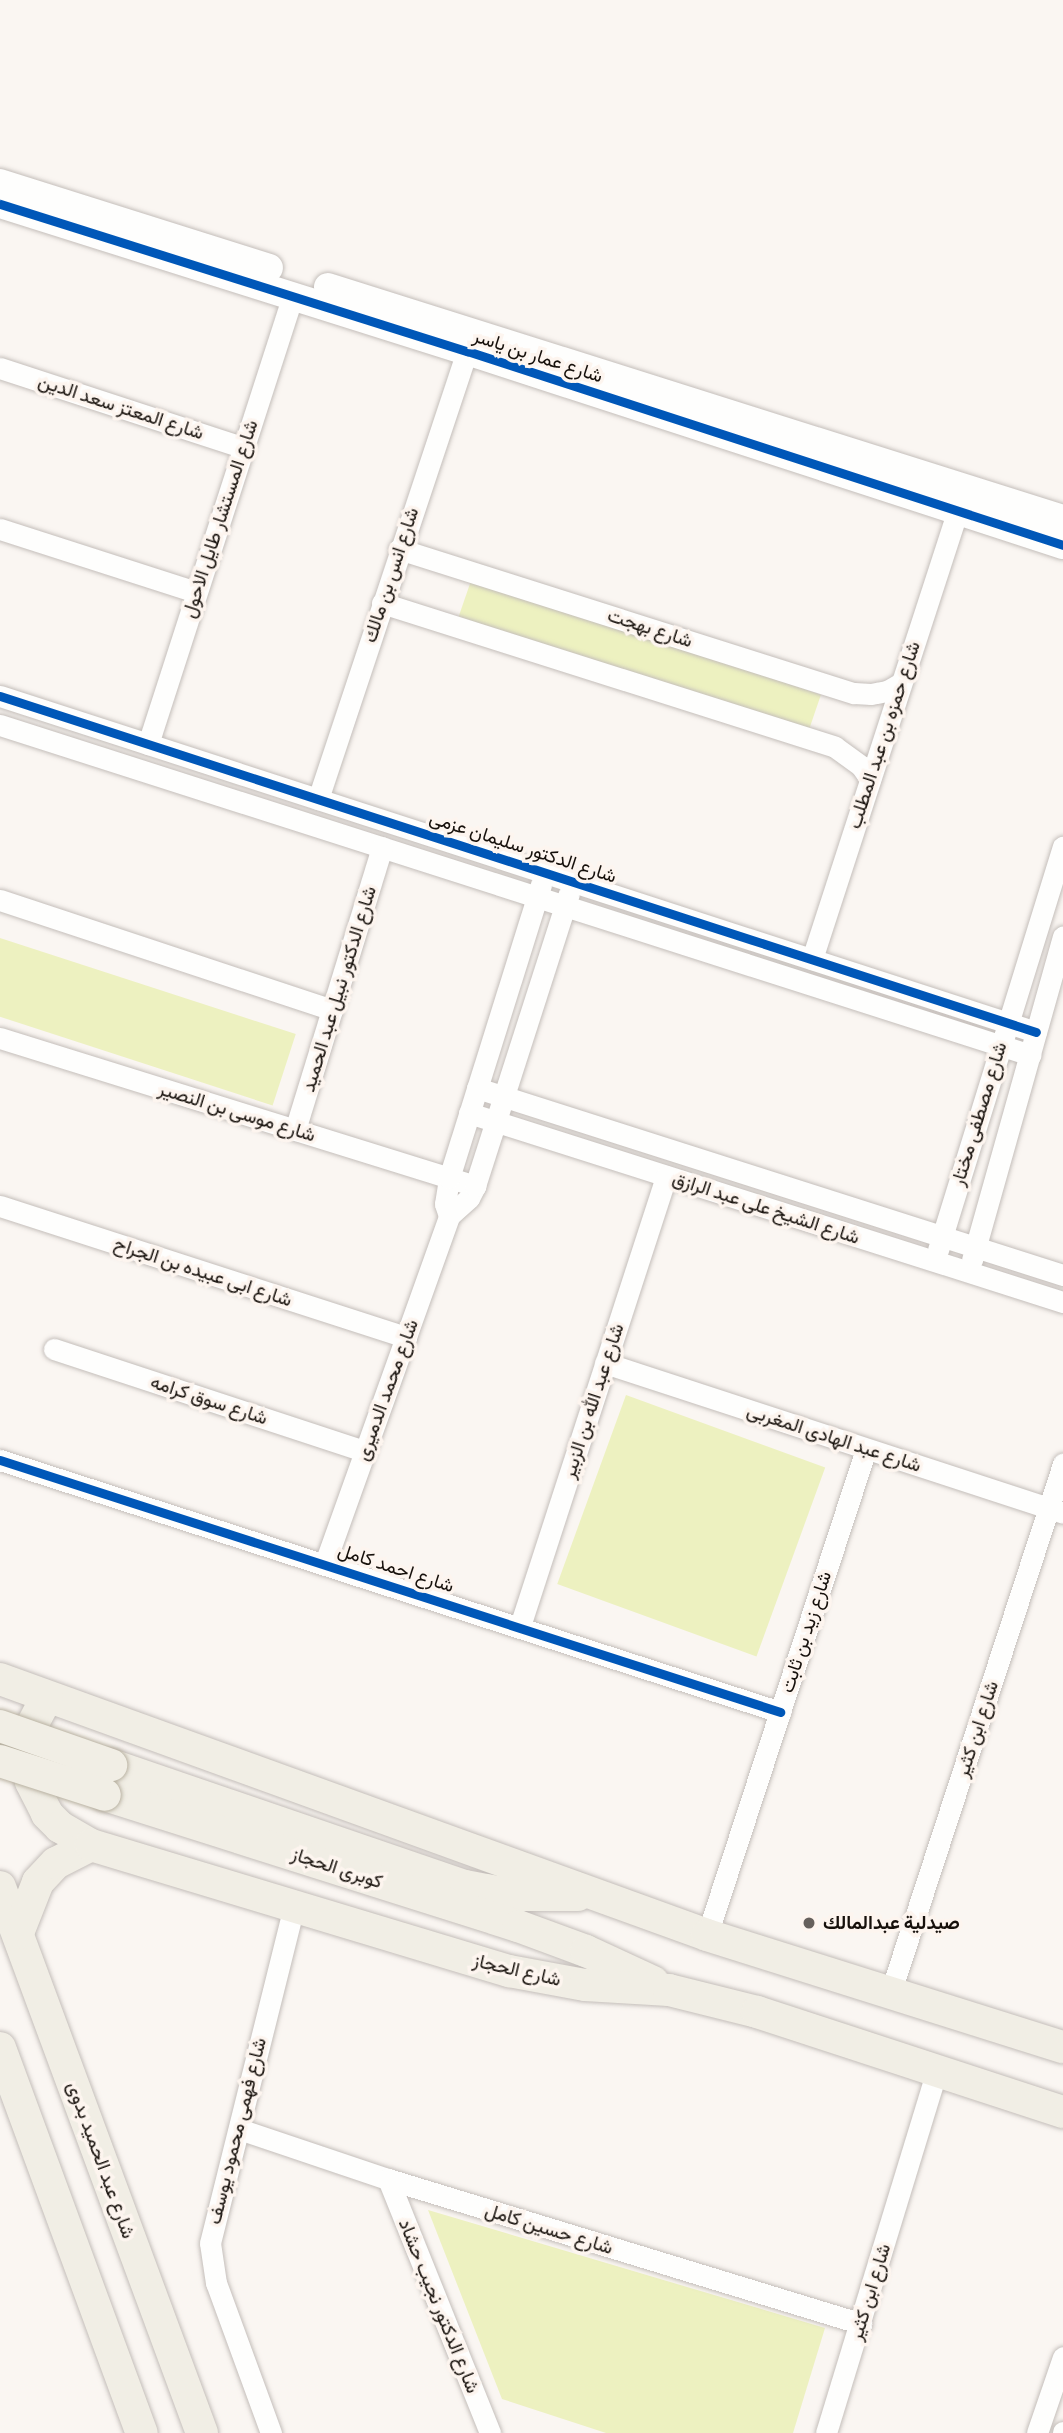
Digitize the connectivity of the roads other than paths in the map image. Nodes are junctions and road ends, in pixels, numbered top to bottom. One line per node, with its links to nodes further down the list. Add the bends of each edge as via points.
1 (0, 183): 8 (street, شارع عمار بن ياسر)
2 (0, 204): 3 (street, شارع عمار بن ياسر)
3 (293, 296): 4 (street, شارع عمار بن ياسر); 6 (street, شارع المستشار طايل الاحول)
4 (467, 351): 7 (street, شارع عمار بن ياسر); 11 (street, شارع انس بن مالك)
5 (0, 368): 6 (street, شارع المعتز سعد الدين)
6 (242, 447): 12 (street, شارع المستشار طايل الاحول)
7 (957, 512): 10 (street, شارع عمار بن ياسر); 14 (street, شارع حمزه بن عبد المطلب)
8 (1063, 519)
9 (0, 529): 12 (street)
10 (1063, 545)
11 (399, 549): 13 (street, شارع انس بن مالك); 14 (street, شارع بهجت, via 855,693 879,693)
12 (196, 592): 17 (street, شارع المستشار طايل الاحول)
13 (382, 603): 18 (street, via 835,747 861,766); 19 (street, شارع انس بن مالك)
14 (901, 683): 18 (street, شارع حمزه بن عبد المطلب)
15 (0, 696): 17 (street, شارع الدكتور سليمان عزمى)
16 (0, 725): 20 (street)
17 (148, 744): 19 (street, شارع الدكتور سليمان عزمى)
18 (870, 779): 28 (street, شارع حمزه بن عبد المطلب)
19 (318, 799): 22 (street, شارع الدكتور سليمان عزمى)
20 (382, 847): 24 (street); 29 (street, شارع الدكتور نبيل عبد الحميد)
21 (1063, 847): 30 (street, شارع مصطفى مختار)
22 (545, 873): 23 (street, شارع الدكتور سليمان عزمى); 24 (street, شارع محمد الدميرى)
23 (573, 882): 26 (street, شارع محمد الدميرى); 28 (street, شارع الدكتور سليمان عزمى)
24 (537, 897): 26 (street); 35 (street, شارع محمد الدميرى)
25 (0, 900): 29 (street)
26 (565, 906): 33 (street); 36 (street, شارع محمد الدميرى)
27 (1063, 937): 31 (street, شارع مصطفى مختار)
28 (812, 959): 30 (street, شارع الدكتور سليمان عزمى)
29 (332, 1010): 39 (street, شارع الدكتور نبيل عبد الحميد)
30 (1006, 1022): 31 (street, شارع الدكتور سليمان عزمى); 33 (street, شارع مصطفى مختار)
31 (1036, 1032): 34 (street, شارع مصطفى مختار)
32 (0, 1038): 39 (street, شارع موسى بن النصير)
33 (999, 1045): 34 (street); 45 (street, شارع مصطفى مختار)
34 (1030, 1055): 46 (street, شارع مصطفى مختار)
35 (477, 1088): 36 (street, شارع الشيخ على عبد الرازق); 37 (street, شارع محمد الدميرى)
36 (505, 1097): 38 (street, شارع محمد الدميرى); 45 (street, شارع الشيخ على عبد الرازق)
37 (469, 1113): 38 (street, شارع الشيخ على عبد الرازق); 41 (street, شارع محمد الدميرى)
38 (497, 1122): 40 (street, شارع الشيخ على عبد الرازق); 42 (street, شارع محمد الدميرى)
39 (295, 1130): 41 (street, شارع موسى بن النصير)
40 (666, 1176): 47 (street, شارع الشيخ على عبد الرازق); 53 (street, شارع عبد الله بن الزبير)
41 (449, 1178): 42 (street, شارع موسى بن النصير); 44 (street, شارع محمد الدميرى, via 445,1204)
42 (475, 1186): 44 (street, شارع محمد الدميرى)
43 (0, 1206): 51 (street, شارع ابى عبيده بن الجراح)
44 (449, 1216): 51 (street, شارع محمد الدميرى)
45 (942, 1237): 46 (street, شارع الشيخ على عبد الرازق); 47 (street, شارع مصطفى مختار)
46 (975, 1247): 48 (street, شارع مصطفى مختار); 49 (street, شارع الشيخ على عبد الرازق)
47 (934, 1261): 48 (street, شارع الشيخ على عبد الرازق)
48 (968, 1272): 50 (street, شارع الشيخ على عبد الرازق)
49 (1063, 1275)
50 (1063, 1302)
51 (406, 1337): 55 (street, شارع محمد الدميرى)
52 (54, 1349): 55 (street, شارع سوق كرامه)
53 (605, 1363): 54 (street, شارع عبد الهادى المغربى); 60 (street, شارع عبد الله بن الزبير)
54 (866, 1449): 58 (street, شارع عبد الهادى المغربى); 63 (street, شارع زيد بن ثابت)
55 (365, 1451): 59 (street, شارع محمد الدميرى)
56 (0, 1460): 59 (street, شارع احمد كامل)
57 (1063, 1464): 58 (street, شارع ابن كثير)
58 (1056, 1511): 74 (street, شارع ابن كثير)
59 (325, 1563): 60 (street, شارع احمد كامل)
60 (520, 1626): 63 (street, شارع احمد كامل)
61 (0, 1679): 62 (main road)
62 (47, 1697): 67 (main road, شارع الحجاز, via 30,1728 27,1764 31,1782 47,1814); 69 (main road)
63 (779, 1712): 72 (street, شارع زيد بن ثابت)
64 (0, 1726): 66 (main road, كوبرى الحجاز, bridge)
65 (0, 1761): 66 (main road, كوبرى الحجاز, bridge)
66 (108, 1780): 69 (main road, كوبرى الحجاز, via 465,1886 527,1896); 73 (main road, كوبرى الحجاز, via 586,1951)
67 (91, 1844): 70 (main road, شارع الحجاز); 71 (main road, via 47,1871 31,1894)
68 (0, 1887): 71 (main road, شارع عبد الحميد بدوى)
69 (594, 1894): 72 (main road)
70 (293, 1905): 73 (main road, شارع الحجاز, via 509,1970 585,1984); 79 (street, شارع فهمى محمود يوسف)
71 (18, 1933): 86 (main road, شارع عبد الحميد بدوى)
72 (707, 1935): 74 (main road)
73 (669, 1990): 77 (main road, شارع الحجاز, via 757,2012)
74 (890, 1994): 75 (main road)
75 (1063, 2047)
76 (0, 2048): 85 (main road)
77 (937, 2070): 78 (main road, شارع الحجاز); 81 (street, شارع ابن كثير)
78 (1063, 2112)
79 (239, 2129): 80 (street, شارع حسين كامل); 87 (street, شارع فهمى محمود يوسف, via 212,2223 211,2263)
80 (388, 2179): 81 (street, شارع حسين كامل); 84 (street, شارع الدكتور نجيب حشاد)
81 (861, 2324): 88 (street, شارع ابن كثير)
82 (1063, 2357): 83 (street)
83 (1057, 2391): 89 (street)
84 (493, 2432)
85 (142, 2433)
86 (202, 2433)
87 (271, 2433)
88 (826, 2433)
89 (1037, 2433)

